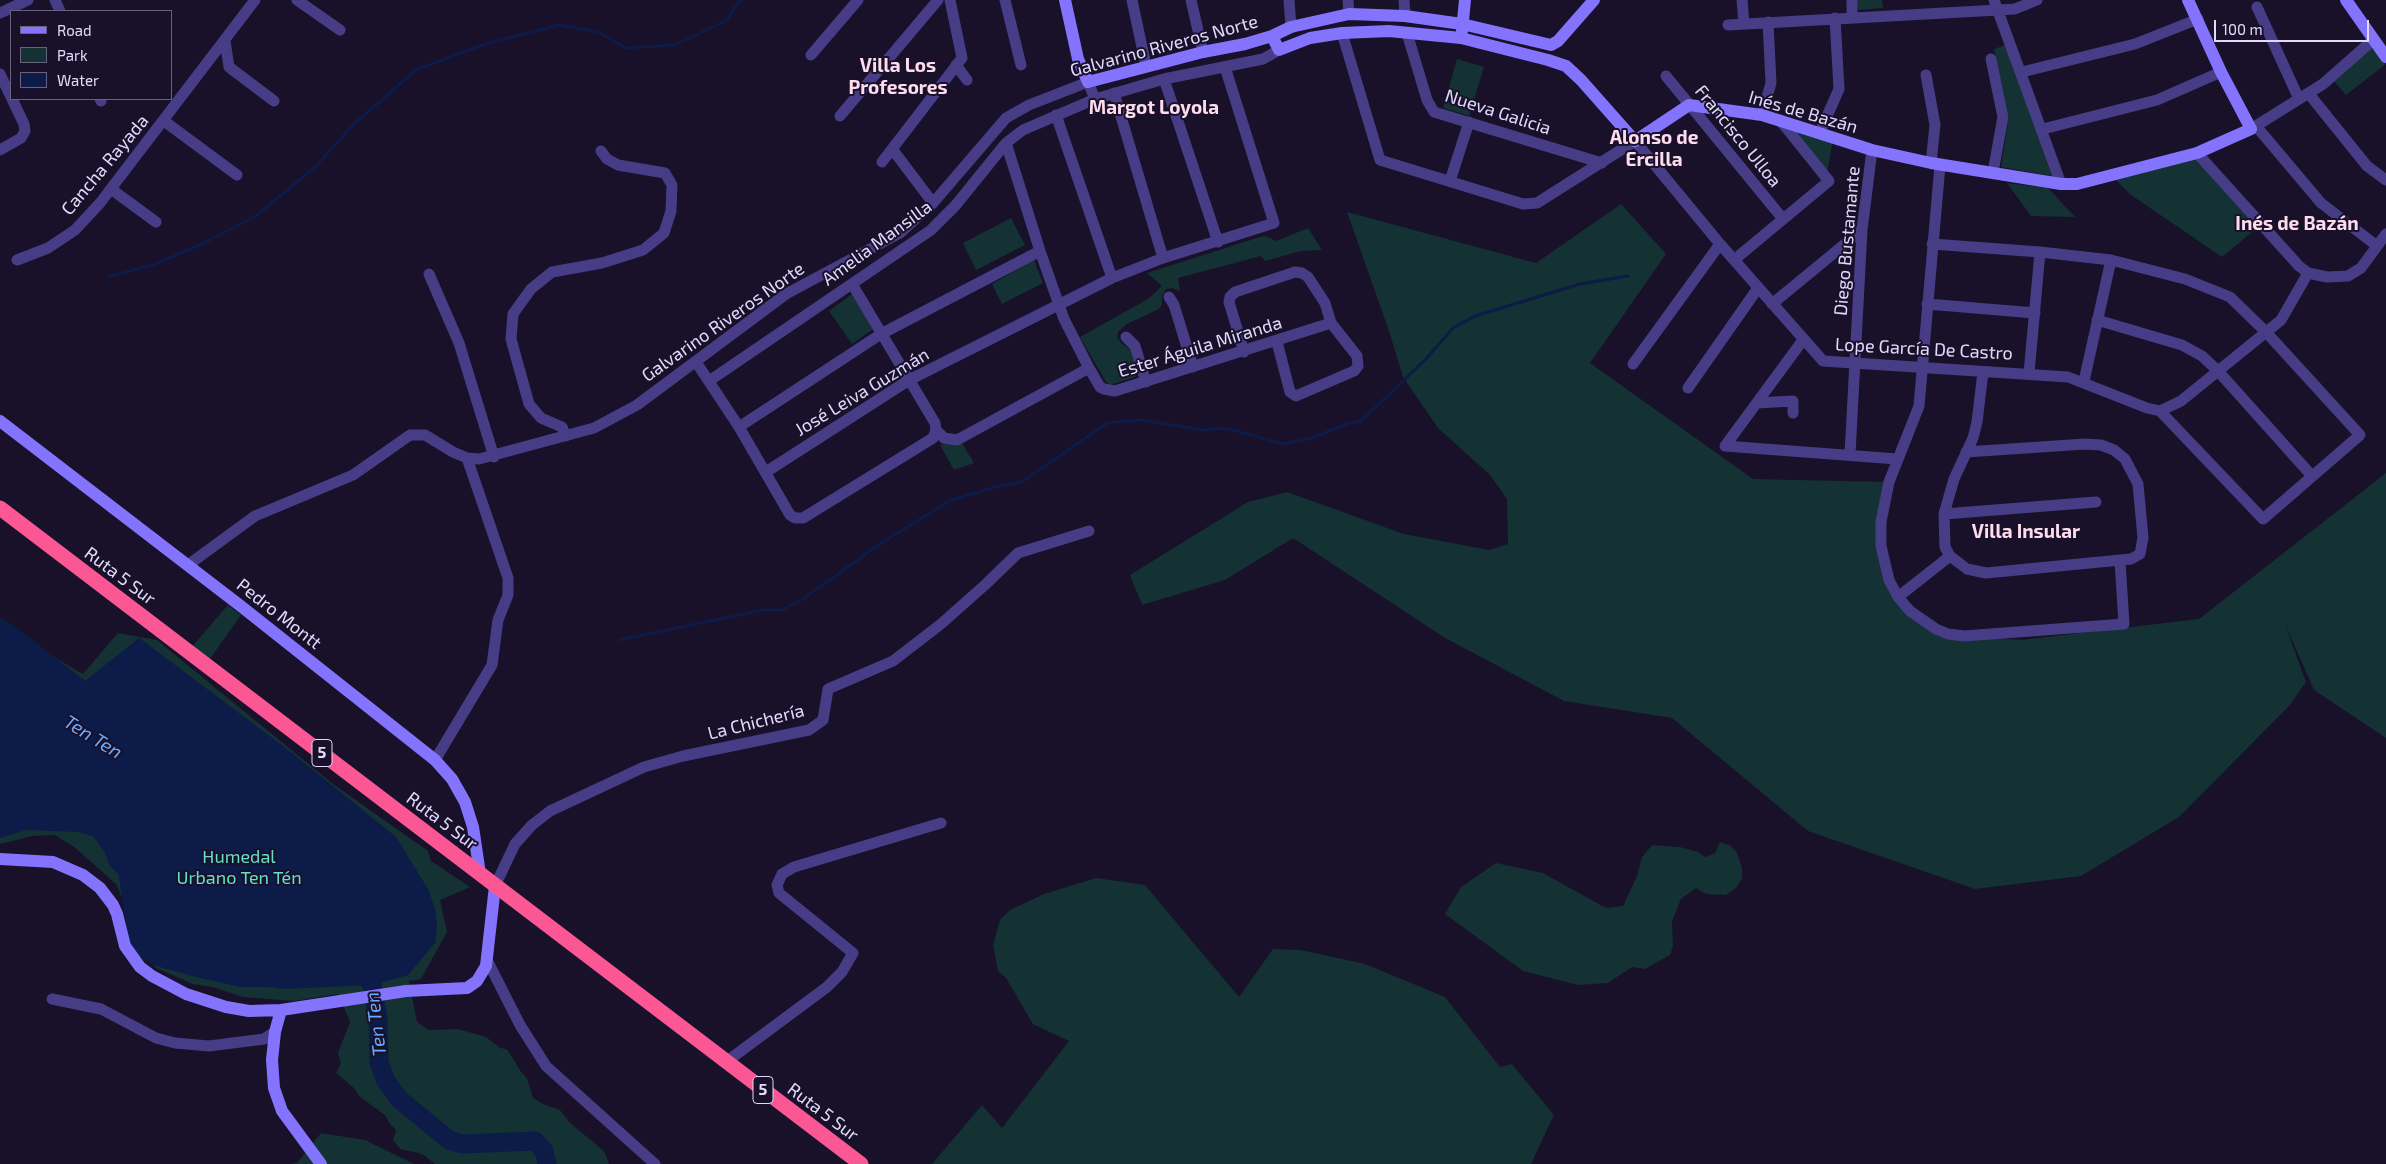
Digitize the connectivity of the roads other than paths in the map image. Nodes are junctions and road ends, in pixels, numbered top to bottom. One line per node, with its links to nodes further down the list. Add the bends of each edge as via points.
1 (28, 0): 23 (street)
2 (255, 0): 40 (street, Cancha Rayada)
3 (297, 0): 34 (street)
4 (858, 0): 43 (street)
5 (938, 0): 67 (street)
6 (950, 0): 46 (street)
7 (1005, 0): 47 (street)
8 (1065, 0): 57 (street, via 1078,59)
9 (1132, 0): 48 (street)
10 (1191, 0): 42 (street)
11 (1289, 0): 33 (street)
12 (1348, 0): 24 (street)
13 (1404, 0): 25 (street)
14 (1465, 0): 30 (street)
15 (1594, 0): 30 (street, Galvarino Riveros Norte, via 1551,45)
16 (1742, 0): 31 (street)
17 (1852, 0): 27 (street)
18 (2037, 0): 21 (street, via 2015,8)
19 (2188, 0): 28 (street)
20 (2348, 1): 39 (street)
21 (1996, 5): 27 (street); 50 (street)
22 (2257, 6): 60 (street)
23 (0, 14)
24 (1348, 14): 25 (street, Galvarino Riveros Norte); 33 (street, Galvarino Riveros Norte)
25 (1405, 16): 30 (street, Galvarino Riveros Norte)
26 (1835, 18): 27 (street); 29 (street); 73 (street, via 1839,89)
27 (1852, 18)
28 (2198, 18): 50 (street, via 2135,44); 51 (street)
29 (1768, 22): 31 (street); 66 (street, via 1771,83)
30 (1462, 24): 38 (street)
31 (1744, 24): 32 (street)
32 (1728, 25)
33 (1291, 27): 37 (street, Galvarino Riveros Norte)
34 (340, 30)
35 (1342, 33): 36 (street, Lope García De Castro); 41 (street, Lope García De Castro, via 1310,38); 87 (street, via 1380,160)
36 (1407, 33): 38 (street, Lope García De Castro); 70 (street, Nueva Galicia, via 1427,100 1434,112)
37 (1272, 36): 41 (street); 42 (street, Galvarino Riveros Norte)
38 (1461, 38): 74 (street, Lope García De Castro, via 1566,66)
39 (2373, 40): 44 (street); 60 (street)
40 (225, 41): 63 (street, via 230,67); 69 (street, Cancha Rayada)
41 (1279, 50): 49 (street, Amelia Mansilla, via 1263,59)
42 (1202, 52): 48 (street, Galvarino Riveros Norte)
43 (811, 55)
44 (2386, 57)
45 (1991, 59): 84 (street, via 2003,117)
46 (959, 62): 56 (street); 77 (street)
47 (1021, 65)
48 (1146, 66): 57 (street, Galvarino Riveros Norte)
49 (1225, 67): 55 (street, Amelia Mansilla); 95 (street, José Leiva Guzmán, via 1274,223)
50 (2022, 72): 72 (street)
51 (2221, 72): 71 (street); 72 (street, via 2157,100)
52 (0, 74): 59 (street)
53 (1926, 75): 83 (street, via 1935,125)
54 (1666, 76): 64 (street, Francisco Ulloa)
55 (1164, 79): 58 (street, Amelia Mansilla); 95 (street)
56 (968, 80)
57 (1088, 82): 61 (street); 90 (street, Galvarino Riveros Norte, via 1029,104 1006,118)
58 (1114, 93): 61 (street, Amelia Mansilla); 101 (street)
59 (10, 94)
60 (2304, 97): 71 (street); 86 (street, via 2367,166)
61 (1095, 99): 65 (street, Amelia Mansilla)
62 (13, 100): 76 (street, via 25,131 21,138)
63 (274, 101)
64 (1689, 106): 66 (street, Inés de Bazán); 74 (street); 91 (street, Francisco Ulloa)
65 (1056, 114): 75 (street, Amelia Mansilla, via 1023,130); 107 (street)
66 (1762, 115): 68 (street, Inés de Bazán)
67 (840, 116)
68 (1780, 120): 73 (street, Inés de Bazán); 91 (street, via 1829,181)
69 (164, 121): 85 (street); 89 (street, Cancha Rayada)
70 (1469, 122): 82 (street, Nueva Galicia); 87 (street)
71 (2253, 127): 80 (street, Inés de Bazán); 98 (street, via 2321,203)
72 (2043, 129): 88 (street)
73 (1820, 132): 78 (street, Inés de Bazán)
74 (1635, 141): 82 (street); 96 (street, Lope García De Castro)
75 (1006, 143): 99 (street, Ester Águila Miranda); 108 (street, Amelia Mansilla, via 955,206 931,230)
76 (0, 150)
77 (893, 150): 81 (street); 90 (street)
78 (1872, 150): 83 (street, Inés de Bazán); 93 (street, Diego Bustamante)
79 (601, 151): 143 (street, via 618,165 665,173 672,185 671,211 664,233 643,250 602,263 552,272 531,289 513,314 511,339 529,404 538,416 562,427)
80 (2198, 153): 88 (street, Inés de Bazán, via 2077,184); 105 (street)
81 (882, 162)
82 (1602, 163): 87 (street, via 1537,203 1523,204)
83 (1936, 164): 84 (street, Inés de Bazán); 97 (street)
84 (1993, 172): 88 (street, Inés de Bazán)
85 (237, 175)
86 (2386, 180)
87 (1450, 181)
88 (2056, 183)
89 (111, 189): 92 (street); 102 (street, Cancha Rayada, via 74,230 48,248)
90 (933, 203): 123 (street, Galvarino Riveros Norte, via 900,233 786,294)
91 (1783, 218): 103 (street)
92 (156, 222)
93 (1862, 230): 111 (street); 125 (street, Diego Bustamante)
94 (2386, 234): 98 (street)
95 (1218, 242): 101 (street, José Leiva Guzmán)
96 (1720, 244): 103 (street, Lope García De Castro); 124 (street)
97 (1932, 244): 100 (street); 112 (street)
98 (2377, 246): 105 (street, via 2361,268 2348,276 2327,277)
99 (1040, 251): 113 (street, Ester Águila Miranda); 118 (street)
100 (2040, 252): 104 (street); 114 (street)
101 (1163, 258): 107 (street, José Leiva Guzmán)
102 (17, 260)
103 (1734, 260): 109 (street, Lope García De Castro)
104 (2111, 260): 115 (street); 117 (street, via 2185,280 2230,297)
105 (2308, 273): 117 (street, via 2281,320)
106 (429, 274): 146 (street, via 459,343)
107 (1112, 278): 113 (street, José Leiva Guzmán)
108 (852, 284): 118 (street); 133 (street, Amelia Mansilla)
109 (1758, 288): 111 (street, Lope García De Castro); 136 (street)
110 (1169, 297): 126 (street)
111 (1772, 304): 120 (street, Lope García De Castro)
112 (1928, 304): 114 (street); 127 (street)
113 (1060, 306): 128 (street, Ester Águila Miranda); 132 (street, José Leiva Guzmán)
114 (2035, 313): 131 (street)
115 (2097, 320): 129 (street, via 2182,345 2202,356); 134 (street)
116 (1331, 323): 121 (street, Ester Águila Miranda); 121 (street, via 1357,356 1358,366 1354,371 1296,396 1290,392); 122 (street, via 1325,303 1302,273 1235,292 1229,302)
117 (2266, 332): 129 (street); 150 (street, via 2360,435)
118 (881, 334): 132 (street); 141 (street)
119 (1126, 337): 135 (street, via 1135,346)
120 (1803, 340): 125 (street, Lope García De Castro, via 1823,361); 137 (street)
121 (1277, 342): 122 (street, Ester Águila Miranda)
122 (1244, 352): 126 (street, Ester Águila Miranda)
123 (696, 362): 133 (street); 143 (street, Galvarino Riveros Norte, via 637,405 594,428)
124 (1634, 364)
125 (1855, 364): 127 (street, Lope García De Castro); 145 (street, Diego Bustamante)
126 (1193, 367): 135 (street, Ester Águila Miranda)
127 (1922, 367): 130 (street, Lope García De Castro); 148 (street, via 1919,406)
128 (1089, 368): 135 (street, Ester Águila Miranda, via 1100,387 1109,391); 142 (street, via 957,440 944,438)
129 (2218, 371): 138 (street, via 2181,401); 150 (street)
130 (1983, 372): 131 (street, Lope García De Castro); 144 (street, via 1977,422)
131 (2029, 373): 134 (street, Lope García De Castro)
132 (909, 380): 142 (street); 149 (street, José Leiva Guzmán)
133 (710, 381): 141 (street)
134 (2084, 381): 138 (street, Lope García De Castro)
135 (1146, 382)
136 (1688, 388)
137 (1757, 402): 139 (street, via 1793,401); 145 (street, via 1725,446)
138 (2160, 411): 150 (street, via 2263,519)
139 (1793, 414)
140 (0, 420): 157 (street, Pedro Montt)
141 (739, 427): 149 (street)
142 (936, 430): 149 (street, via 933,438 803,518 790,515)
143 (566, 436): 146 (street, Galvarino Riveros Norte)
144 (1966, 452): 153 (street); 156 (street, via 2085,444 2114,450 2125,459 2138,484 2143,538 2140,554 2131,560)
145 (1850, 454): 148 (street)
146 (494, 456): 147 (street, Galvarino Riveros Norte)
147 (467, 458): 157 (street, via 425,435 410,435 353,475 255,516); 159 (street, via 508,578 508,595 498,620 492,665)
148 (1897, 459): 158 (street, via 1889,482 1881,546 1889,580)
149 (766, 472)
150 (2312, 476)
151 (2096, 502): 153 (street)
152 (0, 508): 162 (highway, Ruta 5 Sur / 5)
153 (1944, 514): 155 (street, via 1945,547)
154 (1089, 531): 163 (street, La Chichería, via 1018,553 941,624 893,661 828,689 823,720 809,730 644,767 550,811 515,844)
155 (1950, 556): 156 (street, via 1967,569 1986,573); 158 (street)
156 (2120, 561): 158 (street, via 2124,624 1964,636 1948,634 1922,621)
157 (188, 565): 159 (street, Pedro Montt)
158 (1898, 597)
159 (435, 760): 162 (street, Pedro Montt, via 452,779 465,802 473,828)
160 (941, 823): 168 (street, via 794,866 782,874 777,885 779,893 853,953 842,972 826,987)
161 (0, 859): 166 (street, via 53,862 88,878 112,905 130,955 140,967 169,986 226,1007 249,1011)
162 (480, 874): 163 (highway, Ruta 5 Sur / 5)
163 (496, 886): 164 (street); 168 (highway, Ruta 5 Sur / 5)
164 (487, 960): 166 (street, via 481,976 467,988 406,991); 170 (street, via 520,1025 546,1066)
165 (52, 999): 167 (street, via 101,1009 156,1038 175,1043 208,1046 264,1039)
166 (282, 1010): 167 (street)
167 (275, 1032): 169 (street, via 274,1088 282,1111)
168 (726, 1062): 171 (highway, Ruta 5 Sur / 5)
169 (321, 1164)
170 (655, 1164)
171 (861, 1164)

